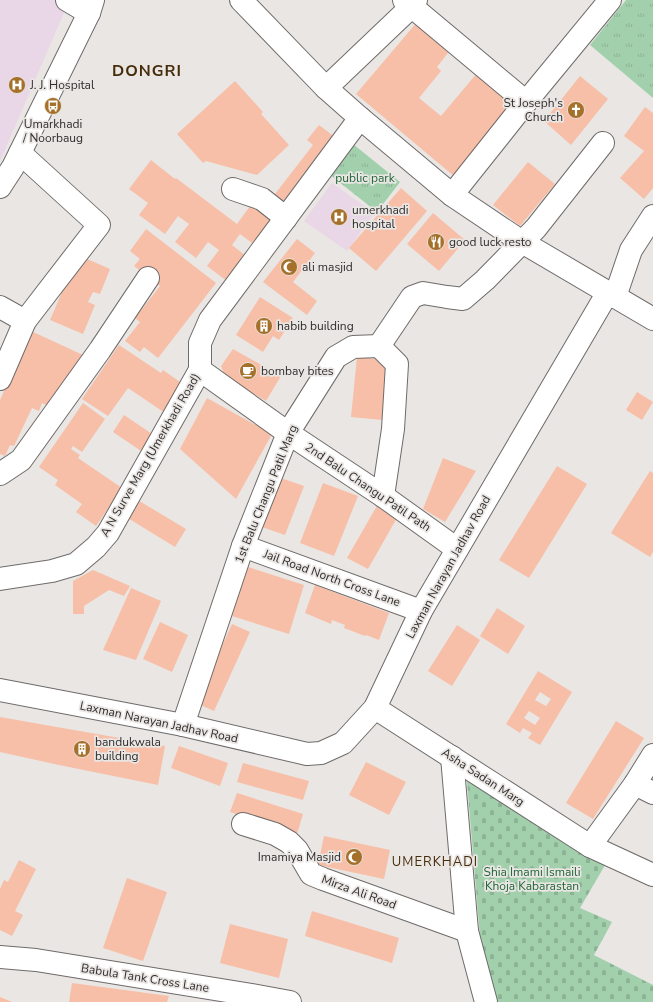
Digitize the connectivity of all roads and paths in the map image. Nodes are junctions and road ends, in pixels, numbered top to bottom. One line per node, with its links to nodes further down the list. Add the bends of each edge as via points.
1 (67, 0): 5 (street)
2 (240, 0): 6 (street)
3 (610, 0): 7 (street)
4 (411, 2): 6 (street); 7 (street)
5 (91, 6): 10 (street)
6 (326, 88): 8 (street)
7 (526, 102): 13 (street)
8 (360, 118): 13 (street); 15 (street, A N Surve Marg (Umerkhadi Road))
9 (603, 143): 16 (street)
10 (20, 153): 11 (street); 21 (street, via 99,225)
11 (0, 187)
12 (233, 189): 15 (street, via 262,198)
13 (452, 195): 16 (street)
14 (653, 216): 18 (street, Laxman Narayan Jadhav Road, via 631,250)
15 (286, 218): 23 (street, A N Surve Marg (Umerkhadi Road), via 210,320 200,344)
16 (529, 234): 18 (street); 22 (street, via 463,299 423,293 412,297)
17 (148, 278): 26 (street, via 21,460)
18 (611, 295): 20 (street); 29 (street, Laxman Narayan Jadhav Road)
19 (0, 307): 21 (street)
20 (653, 319)
21 (25, 321): 24 (street)
22 (379, 346): 25 (street, 1st Balu Changu Patil Marg, via 353,347 336,357); 27 (street, via 397,364 393,429)
23 (200, 370): 25 (street, 2nd Balu Changu Patil Path); 30 (street, A N Surve Marg (Umerkhadi Road), via 108,533 96,547 76,564 52,571)
24 (0, 379)
25 (288, 433): 27 (street, 2nd Balu Changu Patil Path); 28 (street, 1st Balu Changu Patil Marg)
26 (0, 474)
27 (383, 496): 29 (street, 2nd Balu Changu Patil Path)
28 (243, 546): 31 (street, Jail Road North Cross Lane); 34 (street, 1st Balu Changu Patil Marg)
29 (457, 549): 31 (street, Laxman Narayan Jadhav Road)
30 (0, 579)
31 (421, 611): 33 (street, Laxman Narayan Jadhav Road)
32 (0, 690): 34 (street, Laxman Narayan Jadhav Road)
33 (375, 708): 34 (street, Laxman Narayan Jadhav Road, via 343,742 321,753 307,754); 36 (street, Asha Sadan Marg)
34 (183, 725)
35 (653, 755): 37 (street)
36 (452, 757): 39 (street, Asha Sadan Marg); 41 (street)
37 (644, 789): 39 (street)
38 (243, 824): 41 (street, Mirza Ali Road, via 275,834 289,842 297,850 311,874)
39 (590, 846): 40 (street, Asha Sadan Marg)
40 (653, 875)
41 (467, 931): 44 (street)
42 (0, 956): 43 (street, Babula Tank Cross Lane)
43 (290, 1002)
44 (486, 1002)

